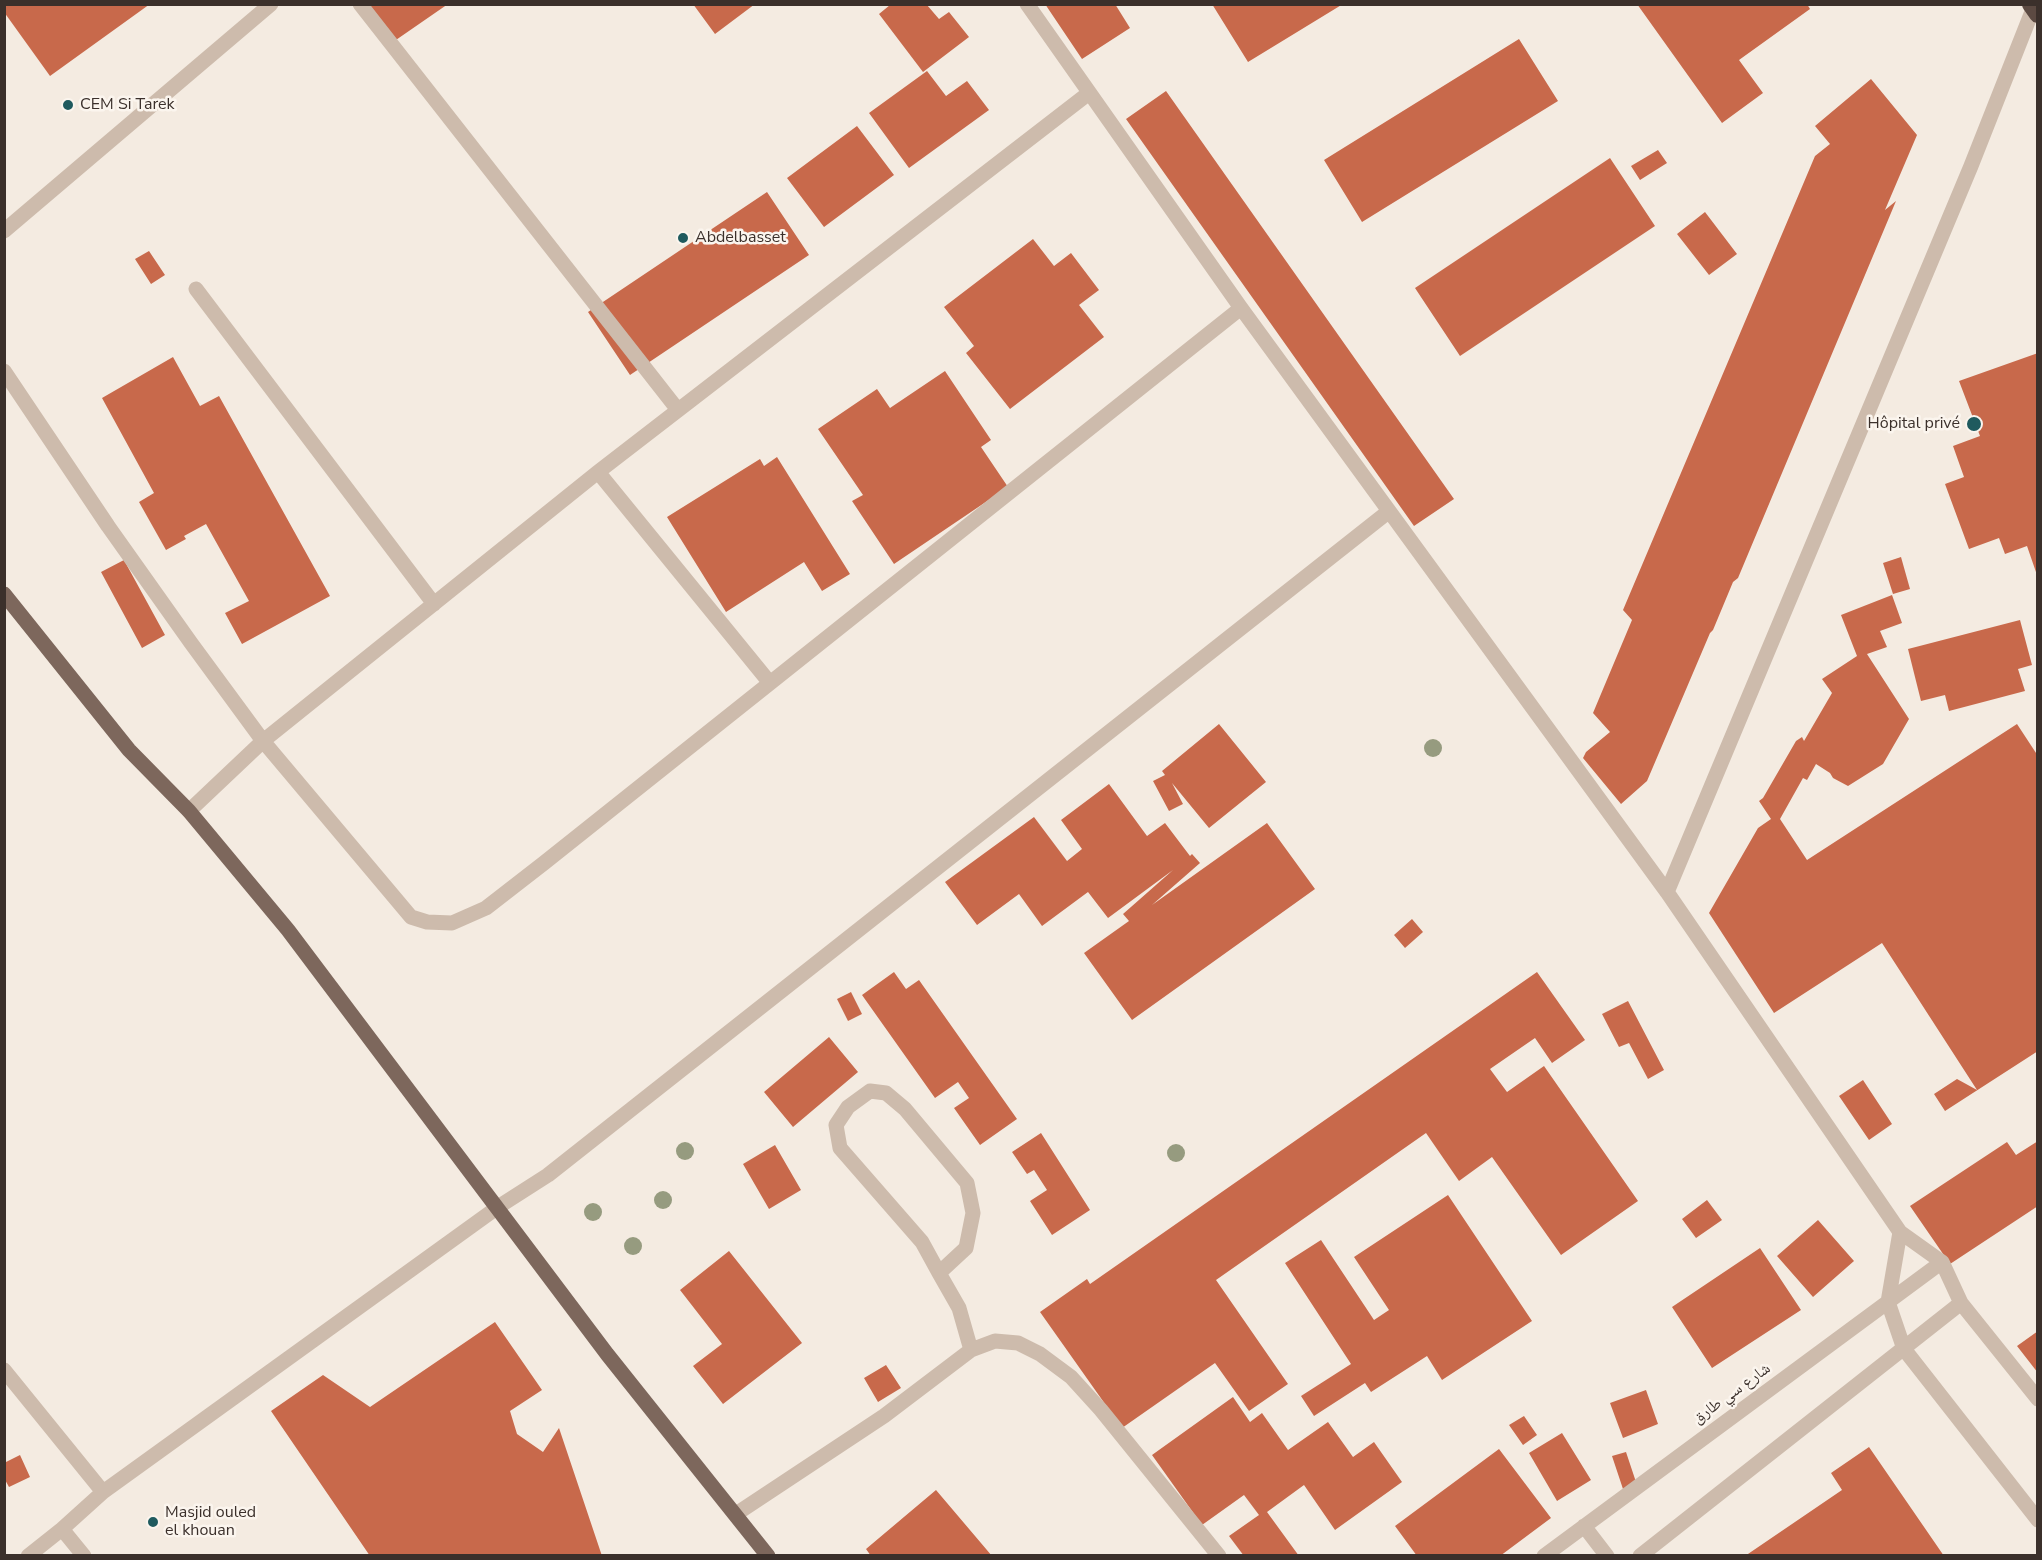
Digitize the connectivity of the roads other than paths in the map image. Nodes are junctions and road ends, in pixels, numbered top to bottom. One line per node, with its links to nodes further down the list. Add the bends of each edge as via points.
1 (271, 4): 6 (street)
2 (360, 4): 10 (street)
3 (1027, 4): 5 (street)
4 (2034, 8): 18 (street)
5 (1089, 93): 8 (street); 10 (street)
6 (4, 231)
7 (196, 289): 14 (street)
8 (1240, 308): 12 (street); 15 (street)
9 (4, 372): 16 (street, via 122,546)
10 (678, 410): 11 (street)
11 (598, 472): 14 (street); 15 (street)
12 (1388, 512): 18 (street); 19 (street, via 557,1167)
13 (4, 594): 17 (main road, via 129,750)
14 (434, 604): 16 (street)
15 (770, 683): 16 (street, via 486,908 452,923 411,917)
16 (263, 741): 17 (street)
17 (189, 811): 19 (main road, via 288,930)
18 (1667, 892): 20 (street)
19 (498, 1207): 29 (street); 30 (main road, via 607,1354)
20 (1900, 1232): 21 (street); 23 (street)
21 (1942, 1262): 23 (street, شارع سي طارق); 24 (street)
22 (939, 1273): 22 (street, via 922,1242 840,1148 836,1125 848,1107 870,1091 886,1094 904,1109 967,1183 973,1213 966,1248); 26 (street, via 959,1308)
23 (1888, 1302): 25 (street); 32 (street, شارع سي طارق)
24 (1961, 1303): 25 (street); 28 (street)
25 (1904, 1349): 31 (street); 40 (street)
26 (971, 1350): 30 (street, via 884,1416); 37 (street, via 995,1341 1018,1343 1071,1377)
27 (4, 1370): 29 (street)
28 (2037, 1399)
29 (103, 1492): 33 (street)
30 (736, 1515): 36 (main road)
31 (2037, 1520)
32 (1584, 1526): 38 (street, شارع سي طارق); 39 (street)
33 (62, 1529): 34 (street); 35 (street)
34 (28, 1556)
35 (84, 1556)
36 (768, 1556)
37 (1219, 1556)
38 (1544, 1556)
39 (1607, 1556)
40 (1640, 1556)

